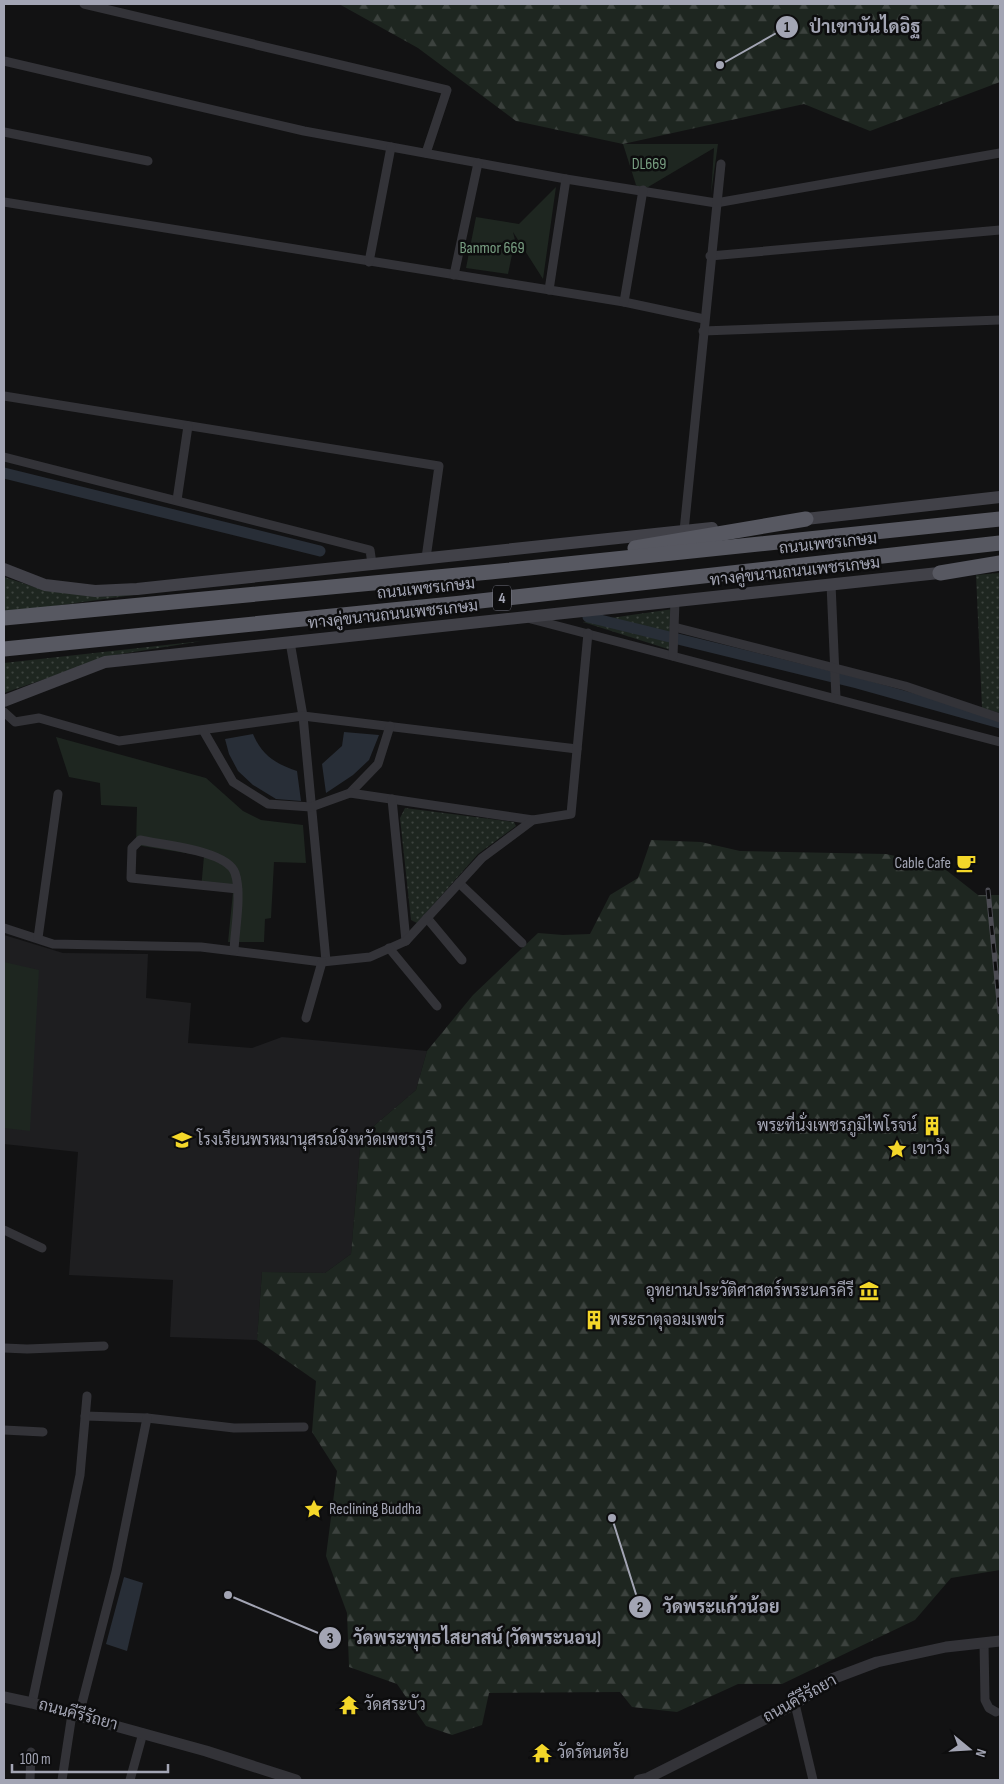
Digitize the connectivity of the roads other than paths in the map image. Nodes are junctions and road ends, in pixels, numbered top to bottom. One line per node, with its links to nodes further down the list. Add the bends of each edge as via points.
1 (84, 4): 5 (street, via 447,90)
2 (4, 62): 4 (street, via 304,131)
3 (4, 132): 7 (street)
4 (391, 147): 5 (street); 16 (street)
5 (426, 153): 8 (street)
6 (1000, 153): 13 (street)
7 (148, 161)
8 (478, 163): 10 (street); 17 (street)
9 (721, 164): 13 (street)
10 (566, 179): 11 (street); 18 (street)
11 (644, 190): 13 (street); 19 (street)
12 (4, 202): 16 (street)
13 (716, 203): 15 (street)
14 (1000, 230): 15 (street)
15 (710, 256): 20 (street)
16 (369, 262): 17 (street)
17 (454, 275): 18 (street)
18 (549, 290): 19 (street)
19 (624, 302): 20 (street)
20 (704, 319): 22 (street)
21 (1000, 320): 22 (street)
22 (703, 331): 30 (street)
23 (4, 396): 24 (street)
24 (188, 426): 27 (street); 32 (street, via 439,466)
25 (4, 457): 27 (street)
26 (1000, 496): 29 (main road)
27 (177, 500): 33 (street, via 370,550)
28 (1000, 518): 36 (highway, ถนนเพชรเกษม / 4)
29 (806, 519): 30 (main road); 36 (highway)
30 (684, 531): 32 (main road)
31 (1000, 543): 45 (highway, ถนนเพชรเกษม / 4, via 462,603)
32 (426, 558): 33 (main road)
33 (372, 564): 35 (main road, via 95,591 46,585)
34 (1000, 565): 37 (highway)
35 (4, 569)
36 (490, 572): 41 (highway, ถนนเพชรเกษม / 4)
37 (940, 573): 38 (main road, ทางคู่ขนานถนนเพชรเกษม / 4)
38 (831, 584): 39 (main road, ทางคู่ขนานถนนเพชรเกษม / 4); 47 (street)
39 (675, 601): 40 (main road, ทางคู่ขนานถนนเพชรเกษม / 4); 42 (street)
40 (525, 617): 43 (street); 44 (main road, ทางคู่ขนานถนนเพชรเกษม / 4)
41 (4, 618)
42 (674, 630): 46 (street); 47 (street)
43 (588, 633): 46 (street); 56 (street)
44 (290, 642): 49 (main road, ทางคู่ขนานถนนเพชรเกษม / 4, via 105,662); 51 (street)
45 (4, 649)
46 (674, 653): 48 (street)
47 (834, 669): 48 (street); 52 (street, via 905,686)
48 (836, 698): 55 (street)
49 (4, 701)
50 (4, 712): 54 (street, via 15,722 39,718 119,741)
51 (303, 716): 53 (street); 54 (street); 60 (street)
52 (1000, 718)
53 (390, 726): 56 (street); 57 (street, via 378,764)
54 (203, 730): 60 (street, via 233,782 268,804)
55 (1000, 742)
56 (576, 749): 61 (street, via 570,814)
57 (350, 792): 59 (street); 60 (street)
58 (58, 794): 66 (street)
59 (392, 799): 61 (street); 67 (street)
60 (311, 807): 72 (street)
61 (532, 820): 62 (street, via 482,858)
62 (459, 883): 64 (street); 68 (street)
63 (238, 889): 63 (street, via 235,872 227,862 211,854 140,840 132,848 130,872 131,878 136,880); 70 (street)
64 (427, 918): 67 (street); 71 (street)
65 (4, 928): 66 (street)
66 (38, 938): 70 (street, via 63,944 201,946)
67 (406, 941): 69 (street)
68 (522, 943)
69 (389, 948): 72 (street, via 370,957); 73 (street)
70 (234, 950): 72 (street)
71 (462, 960)
72 (324, 962): 74 (street)
73 (437, 1006)
74 (306, 1018)
75 (4, 1230): 76 (street)
76 (42, 1248)
77 (104, 1346): 78 (street)
78 (4, 1348)
79 (87, 1396): 80 (street)
80 (85, 1416): 81 (street); 88 (street, via 80,1475)
81 (147, 1418): 82 (street, via 234,1428); 91 (street, via 116,1572)
82 (304, 1427)
83 (4, 1430): 84 (street)
84 (43, 1432)
85 (1000, 1641): 86 (street, ถนนคีรีรัถยา)
86 (984, 1643): 89 (street, ถนนคีรีรัถยา, via 946,1647 878,1662 832,1678); 90 (street, via 985,1700)
87 (4, 1697): 88 (street, ถนนคีรีรัถยา)
88 (32, 1703): 91 (street, ถนนคีรีรัถยา)
89 (795, 1704): 98 (street, ถนนคีรีรัถยา); 99 (street)
90 (996, 1712)
91 (75, 1714): 92 (street, ถนนคีรีรัถยา); 95 (street)
92 (143, 1733): 96 (street); 97 (street, ถนนคีรีรัถยา)
93 (31, 1752): 94 (street)
94 (30, 1780)
95 (62, 1780)
96 (130, 1780)
97 (296, 1780)
98 (639, 1780)
99 (813, 1780)

